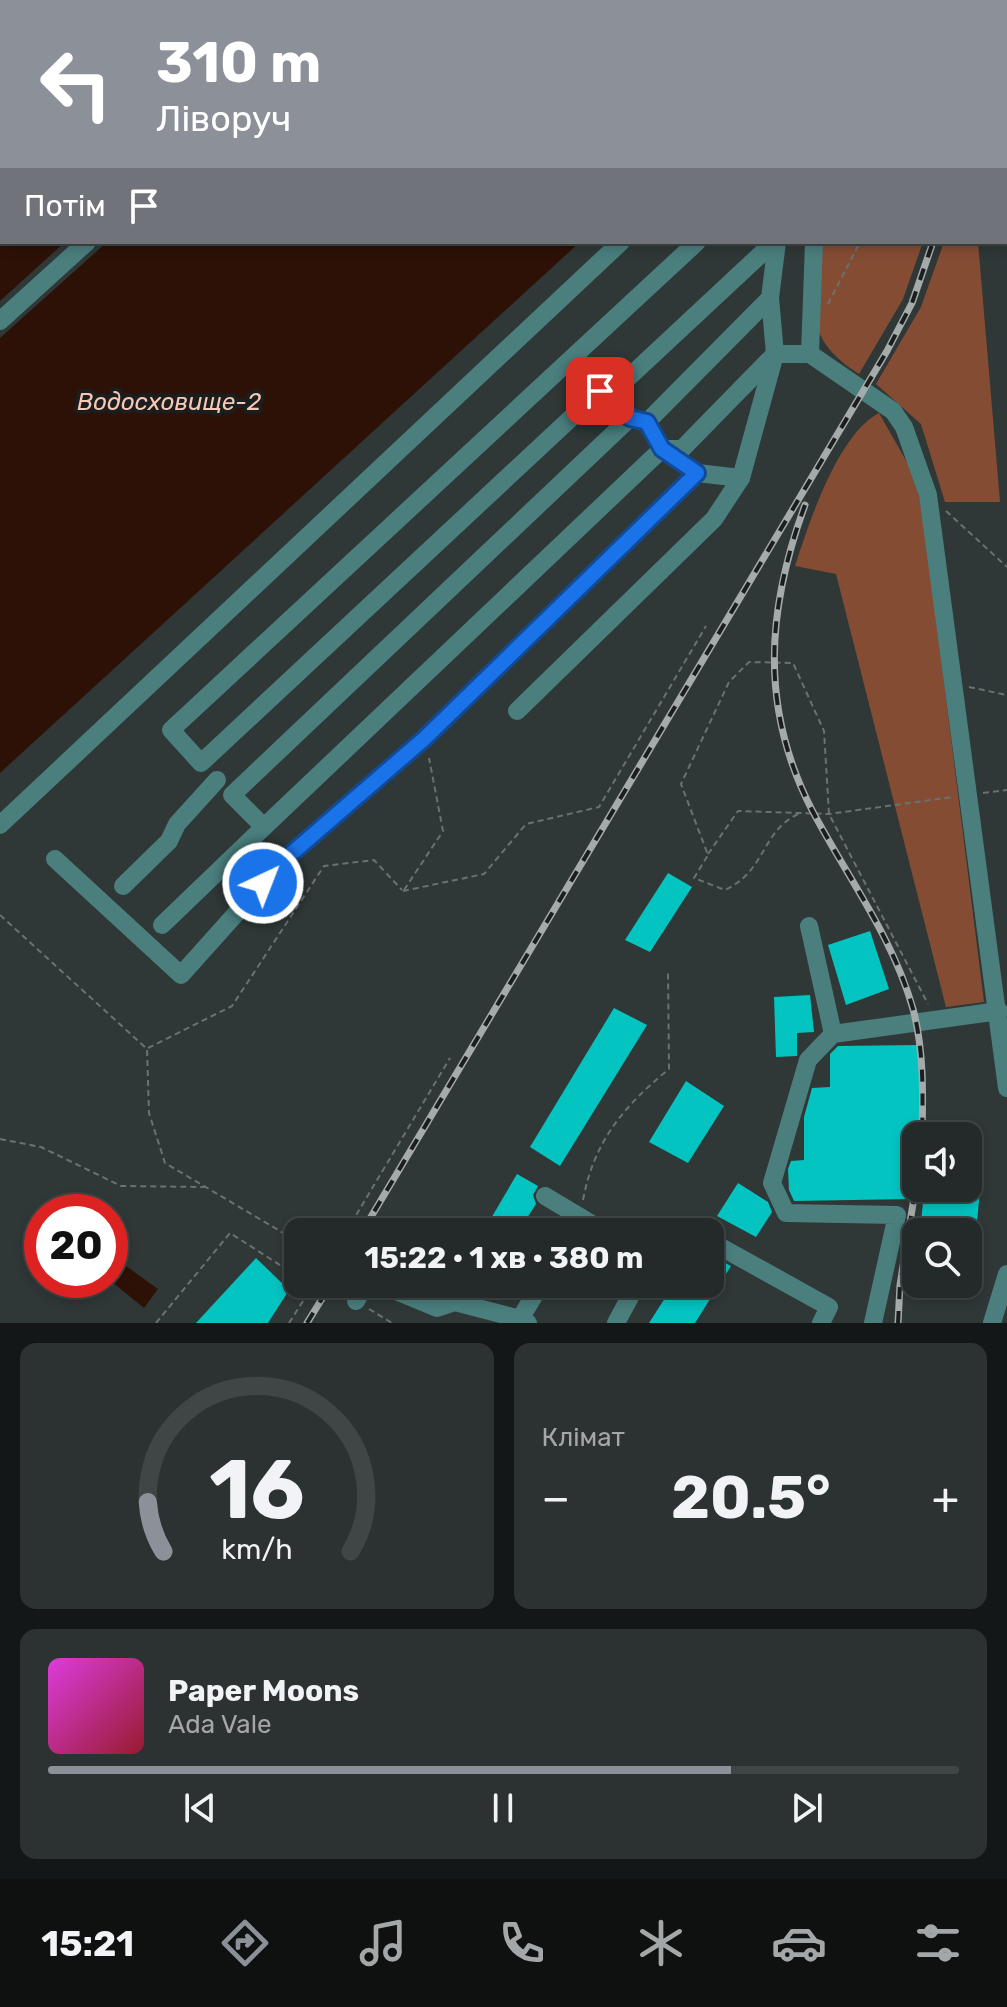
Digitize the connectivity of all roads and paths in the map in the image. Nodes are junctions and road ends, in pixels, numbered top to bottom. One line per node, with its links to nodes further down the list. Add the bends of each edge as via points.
1 (85, 244): 10 (lane)
2 (619, 244): 33 (lane)
3 (695, 244): 13 (lane)
4 (773, 244): 14 (lane)
5 (775, 244): 8 (lane)
6 (814, 244): 12 (lane)
7 (859, 244): 9 (path)
8 (770, 298): 11 (lane); 15 (lane)
9 (827, 305)
10 (0, 321)
11 (775, 354): 12 (lane); 16 (lane, via 682,449); 18 (lane)
12 (810, 354): 19 (lane, via 893,411)
13 (572, 358): 14 (lane); 26 (lane, via 171,730)
14 (606, 392): 15 (lane); 26 (lane)
15 (639, 420): 16 (lane); 30 (lane)
16 (662, 449): 17 (lane); 34 (lane)
17 (697, 473): 18 (lane); 25 (lane)
18 (741, 478): 24 (lane, via 714,519)
19 (928, 495): 20 (path); 22 (lane)
20 (1007, 567)
21 (706, 626): 38 (path, via 599,807 526,824 484,874)
22 (954, 683): 23 (path); 29 (lane)
23 (1007, 695)
24 (517, 711)
25 (425, 738): 36 (lane, via 284,860 181,975); 38 (path, via 443,831)
26 (201, 763): 27 (lane)
27 (217, 780): 30 (lane); 37 (lane, via 177,824 169,841)
28 (1007, 790): 29 (path)
29 (971, 794): 32 (path); 43 (lane)
30 (232, 795): 34 (lane)
31 (798, 814): 32 (path); 35 (path, via 738,811); 35 (path, via 778,824 746,880 736,885 725,890 694,878)
32 (829, 814): 35 (path, via 824,731 793,663 749,662 729,682 681,784); 44 (path)
33 (0, 825)
34 (264, 827): 40 (lane)
35 (708, 855)
36 (55, 859)
37 (123, 886)
38 (403, 891): 46 (path, via 374,860 324,866 232,1006)
39 (0, 915): 46 (path)
40 (162, 925)
41 (809, 926): 45 (lane)
42 (668, 971): 54 (path, via 669,1069 630,1102 602,1145)
43 (999, 1011): 44 (lane); 48 (lane)
44 (936, 1019): 45 (lane)
45 (833, 1034): 70 (lane, via 808,1060 772,1183 786,1213 897,1215)
46 (147, 1049): 50 (path, via 149,1113 165,1163)
47 (450, 1058): 52 (path)
48 (1007, 1088)
49 (0, 1139): 50 (path, via 41,1147 121,1186)
50 (207, 1187): 55 (path)
51 (545, 1196): 53 (lane)
52 (354, 1218)
53 (569, 1218)
54 (578, 1218)
55 (284, 1233)
56 (724, 1249): 69 (lane, via 829,1307)
57 (284, 1267): 66 (path, via 230,1233)
58 (1007, 1274): 71 (lane)
59 (305, 1298): 67 (path)
60 (358, 1298): 64 (lane)
61 (413, 1298): 65 (lane, via 437,1308 455,1302)
62 (535, 1298): 65 (lane)
63 (629, 1298): 68 (lane)
64 (356, 1301)
65 (524, 1321)
66 (156, 1323)
67 (289, 1323)
68 (616, 1323)
69 (821, 1323)
70 (873, 1323)
71 (992, 1323)

